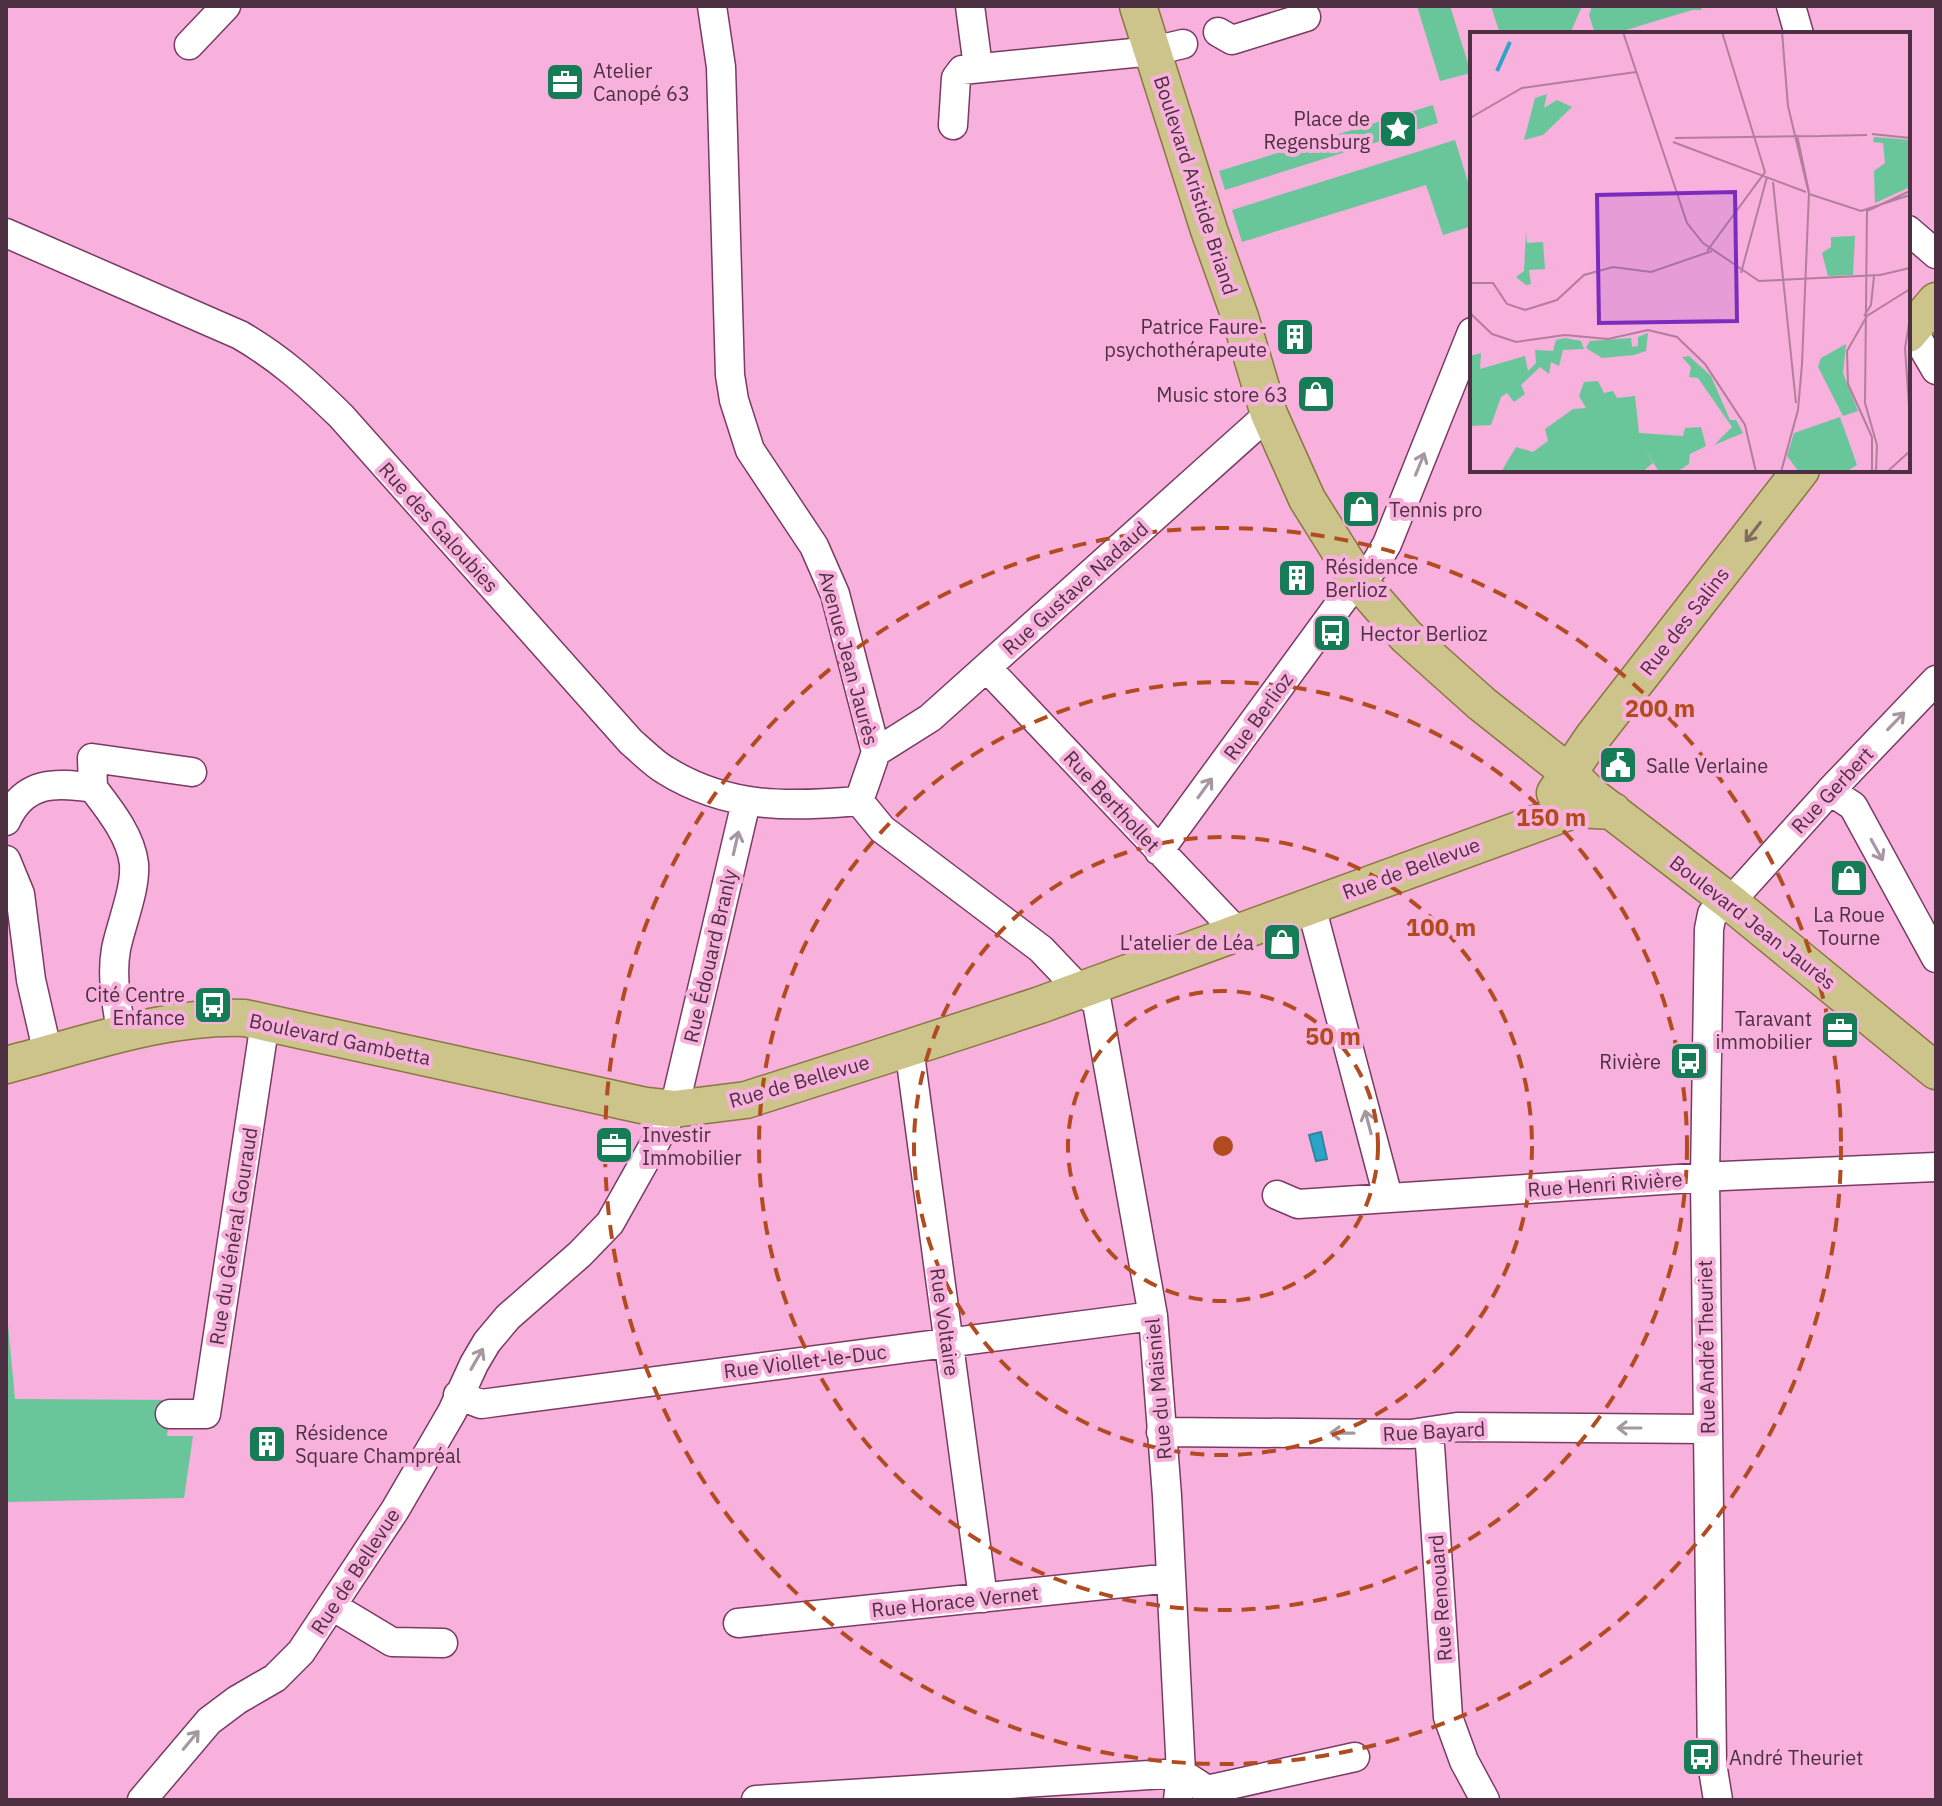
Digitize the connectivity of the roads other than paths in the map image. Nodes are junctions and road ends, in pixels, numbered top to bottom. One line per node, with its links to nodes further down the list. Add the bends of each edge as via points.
1 (226, 6): 9 (street)
2 (712, 6): 25 (street, Avenue Jean Jaurès, via 721,67 734,400 750,450 826,570)
3 (970, 6): 11 (street)
4 (1138, 6): 10 (main road, Boulevard Aristide Briand)
5 (1791, 6): 8 (street)
6 (1306, 17): 7 (street, via 1232,40)
7 (1218, 32)
8 (1798, 32)
9 (189, 45)
10 (1168, 48): 11 (street); 20 (main road, Boulevard Aristide Briand)
11 (978, 67): 12 (street, via 962,70 956,78)
12 (953, 125)
13 (1910, 232): 15 (street)
14 (6, 233): 31 (street, Rue des Galoubies, via 240,335 276,356 341,416 631,742 664,770)
15 (1936, 254)
16 (1936, 301): 17 (main road)
17 (1910, 332): 19 (street)
18 (1470, 337): 22 (street, Rue Berlioz, one-way to 18, via 1387,544)
19 (1936, 370)
20 (1269, 414): 22 (main road, Boulevard Aristide Briand, via 1307,499); 23 (street, Rue Gustave Nadaud)
21 (1799, 472): 27 (main road, Rue des Salins, one-way to 27)
22 (1359, 582): 27 (main road, Boulevard Aristide Briand, via 1426,656); 35 (street, Rue Berlioz, one-way to 22)
23 (987, 668): 25 (street, Rue Gustave Nadaud, via 921,726); 35 (street, Rue Berthollet)
24 (1936, 680): 29 (street, Rue Gerbert, one-way to 24)
25 (876, 752): 30 (street, Avenue Jean Jaurès)
26 (192, 772): 28 (street, via 92,758)
27 (1569, 773): 32 (main road, Boulevard Jean Jaurès); 34 (main road)
28 (93, 788): 33 (street, via 48,785 24,794); 43 (street, via 128,842 134,863 115,953)
29 (1830, 791): 37 (street, Rue Gerbert); 40 (street, one-way to 40, via 1853,806)
30 (859, 801): 31 (street, Rue des Galoubies, via 794,806); 41 (street, via 882,829 1041,949)
31 (746, 802): 48 (street, Rue Édouard Branly, one-way to 31)
32 (1613, 811): 34 (main road, Rue de Bellevue, via 1576,809); 37 (main road, Boulevard Jean Jaurès)
33 (6, 821)
34 (1528, 825): 38 (main road, Rue de Bellevue)
35 (1159, 851): 39 (street, Rue Berthollet)
36 (6, 860): 45 (street, via 20,894)
37 (1730, 902): 47 (main road, Boulevard Jean Jaurès); 50 (street, Rue André Theuriet, via 1712,914 1709,929)
38 (1311, 906): 39 (main road, Rue de Bellevue); 52 (street, one-way to 38)
39 (1238, 933): 41 (main road, Rue de Bellevue)
40 (1936, 958)
41 (1080, 990): 44 (main road, Rue de Bellevue); 53 (street, Rue du Maisniel, via 1097,1003)
42 (265, 1022): 43 (main road, Boulevard Gambetta, via 196,1018); 48 (main road, Boulevard Gambetta); 56 (street, Rue du Général Gouraud, via 206,1414)
43 (122, 1035): 45 (main road, Boulevard Gambetta)
44 (909, 1047): 48 (main road, Rue de Bellevue, via 746,1100); 54 (street, Rue Voltaire)
45 (48, 1054): 46 (main road, Boulevard Gambetta)
46 (6, 1065)
47 (1936, 1071)
48 (674, 1109): 55 (street, Rue de Bellevue, one-way to 48, via 487,1342 508,1317 610,1223)
49 (1936, 1167): 50 (street, Rue Henri Rivière)
50 (1705, 1178): 52 (street, Rue Henri Rivière); 57 (street, Rue André Theuriet)
51 (1277, 1195): 52 (street, Rue Henri Rivière, via 1298,1204)
52 (1388, 1197)
53 (1153, 1316): 54 (street, Rue Viollet-le-Duc); 58 (street, Rue du Maisniel)
54 (948, 1343): 55 (street, Rue Viollet-le-Duc, via 481,1404); 61 (street, Rue Voltaire)
55 (458, 1395): 62 (street, Rue de Bellevue, via 395,1510)
56 (170, 1414)
57 (1707, 1429): 59 (street, Rue Bayard, one-way to 59, via 1457,1427); 70 (street, Rue André Theuriet, via 1712,1763)
58 (1161, 1432): 59 (street, Rue Bayard, one-way to 58); 60 (street, Rue du Maisniel)
59 (1427, 1432): 69 (street, Rue Renouard, via 1448,1717)
60 (1171, 1578): 61 (street, Rue Horace Vernet); 66 (street, Rue du Maisniel)
61 (983, 1598): 63 (street, Rue Horace Vernet)
62 (332, 1606): 64 (street, via 392,1642); 67 (street, Rue de Bellevue, one-way to 62, via 209,1721 275,1678 301,1652)
63 (738, 1623)
64 (443, 1643)
65 (1355, 1757): 66 (street, via 1207,1790)
66 (1180, 1786): 68 (street)
67 (142, 1800)
68 (756, 1800)
69 (1485, 1800)
70 (1718, 1800)

